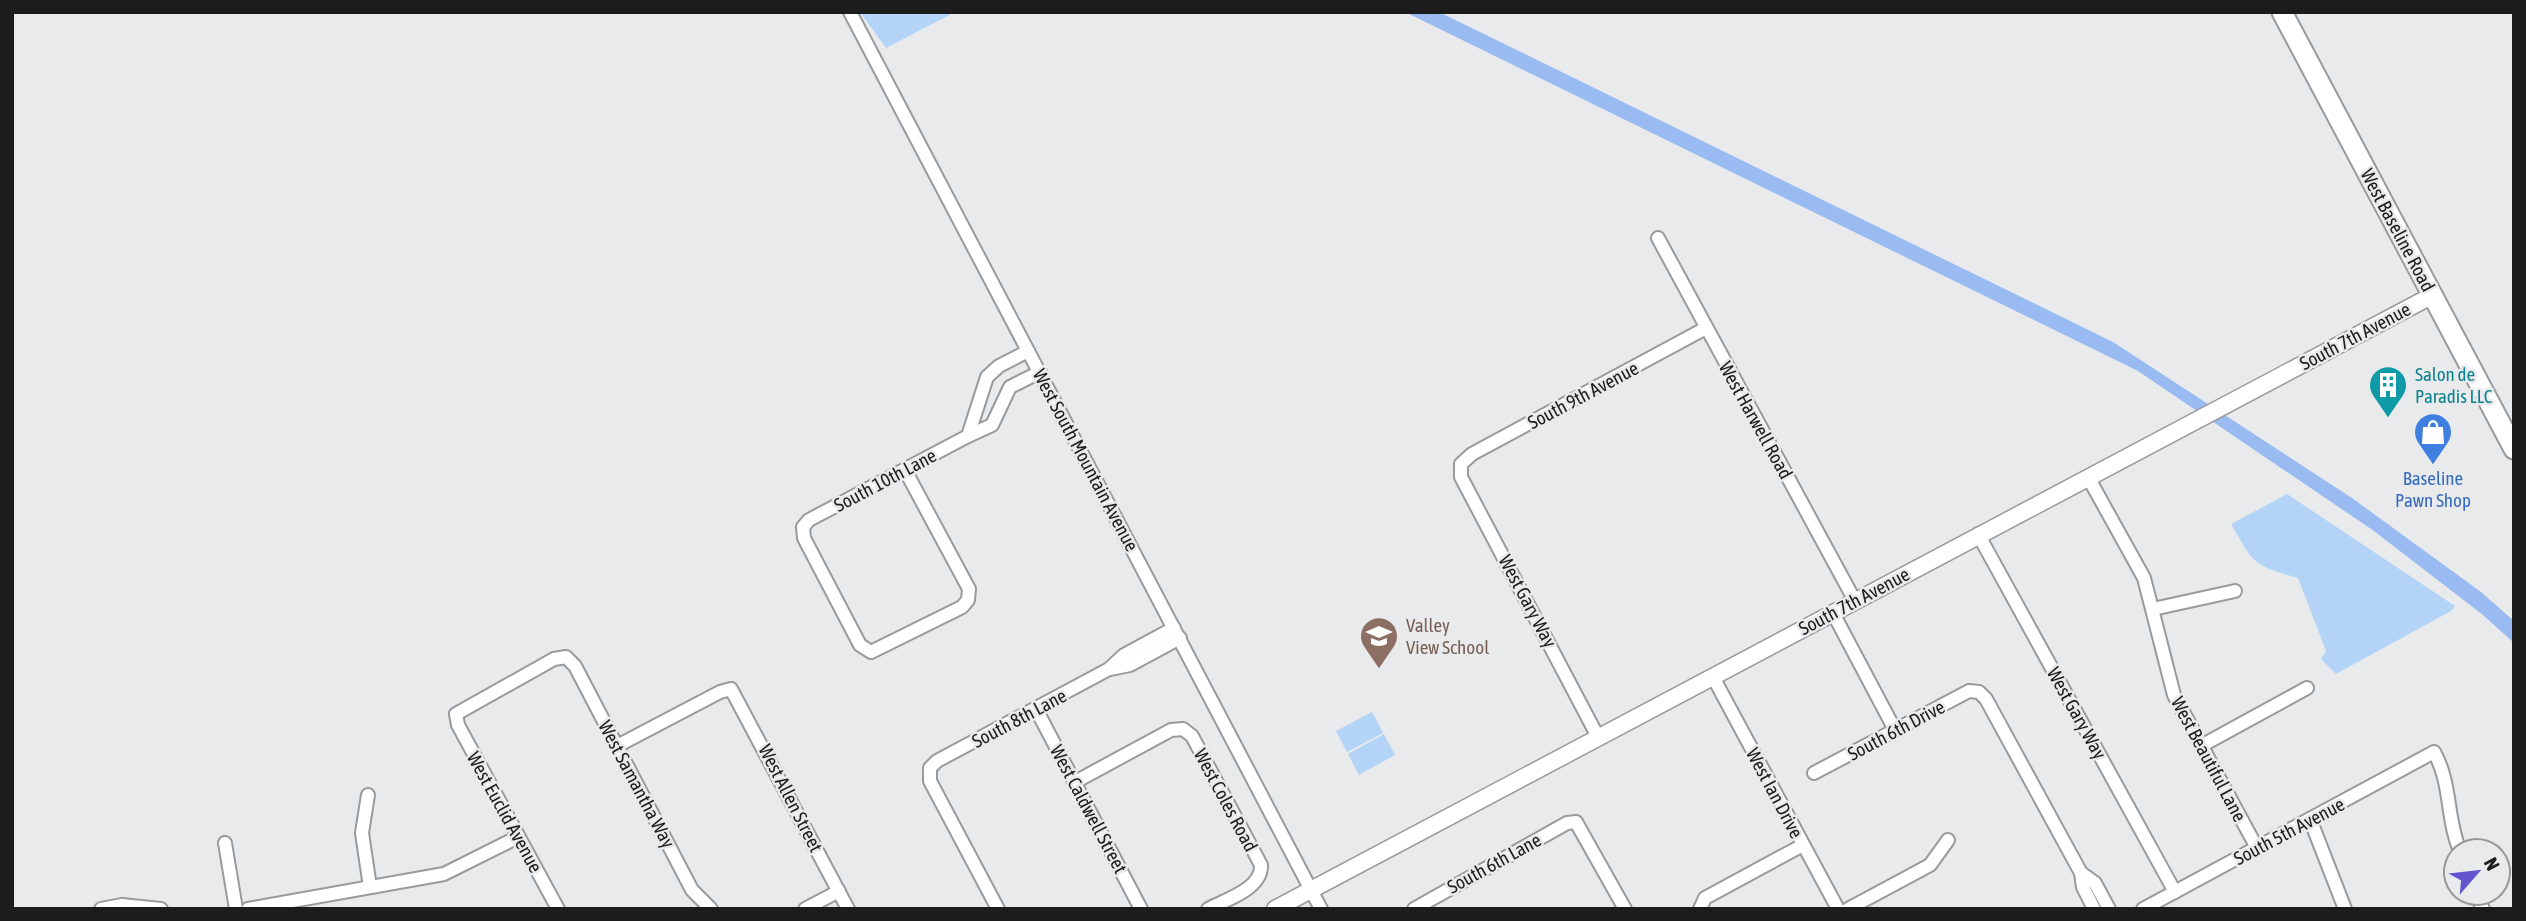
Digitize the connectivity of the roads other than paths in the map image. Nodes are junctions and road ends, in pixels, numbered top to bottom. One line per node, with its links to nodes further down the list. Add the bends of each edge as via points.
1 (850, 12): 6 (street, West South Mountain Avenue)
2 (2282, 12): 4 (main road, West Baseline Road)
3 (1658, 238): 5 (street, West Harwell Road)
4 (2432, 295): 11 (main road, West Baseline Road); 14 (street, South 7th Avenue)
5 (1706, 328): 12 (street, South 9th Avenue); 17 (street, West Harwell Road)
6 (1028, 351): 7 (street, West South Mountain Avenue); 8 (street, via 992,371)
7 (1040, 372): 9 (street); 20 (street, West South Mountain Avenue)
8 (986, 381): 9 (street); 10 (street)
9 (1006, 391): 10 (street, South 10th Lane, via 992,425)
10 (968, 436): 13 (street, South 10th Lane)
11 (2514, 449)
12 (1461, 464): 26 (street, West Gary Way, via 1461,477)
13 (905, 470): 13 (street, South 10th Lane, via 803,527 804,538 867,651 876,652 968,600 969,589)
14 (2088, 477): 15 (street, South 7th Avenue); 18 (street, West Beautiful Lane, via 2144,578)
15 (1979, 534): 17 (street, South 7th Avenue); 42 (street, West Gary Way)
16 (2235, 591): 18 (street)
17 (1855, 601): 19 (street, South 7th Avenue)
18 (2153, 609): 28 (street, West Beautiful Lane, via 2170,683)
19 (1833, 613): 21 (street, South 7th Avenue); 25 (street)
20 (1177, 633): 23 (street, South 8th Lane); 40 (street, West South Mountain Avenue)
21 (1713, 677): 26 (street, South 7th Avenue); 37 (street, West Ian Drive)
22 (2307, 688): 28 (street)
23 (1036, 709): 30 (street, West Caldwell Street); 53 (street, South 8th Lane, via 930,768 930,782)
24 (456, 714): 27 (street, West Samantha Way, via 554,659 566,657); 33 (street, West Euclid Avenue)
25 (1895, 730): 29 (street, South 6th Drive); 43 (street, South 6th Drive, via 1969,691 1979,692)
26 (1598, 737): 40 (street, South 7th Avenue)
27 (617, 746): 41 (street, West Allen Street, via 731,689); 50 (street, West Samantha Way, via 692,890)
28 (2201, 746): 38 (street, West Beautiful Lane)
29 (1814, 773)
30 (1075, 782): 54 (street, West Caldwell Street); 55 (street, West Coles Road, via 1171,730 1183,729 1192,736 1261,865 1256,883)
31 (368, 795): 39 (street, via 362,833)
32 (2310, 819): 34 (street, South 5th Avenue, via 2434,752 2449,788); 38 (street, South 5th Avenue); 64 (street)
33 (518, 837): 39 (street, via 444,874); 49 (street, West Euclid Avenue)
34 (2456, 837)
35 (1948, 840): 61 (street, via 1930,865)
36 (225, 843): 47 (street)
37 (1803, 845): 44 (street, via 1705,898); 60 (street, West Ian Drive)
38 (2257, 848): 42 (street, South 5th Avenue)
39 (370, 887): 48 (street)
40 (1310, 890): 56 (street, South 7th Avenue); 57 (street, West South Mountain Avenue)
41 (839, 891): 51 (street); 52 (street, West Allen Street)
42 (2175, 892): 63 (street, South 5th Avenue)
43 (2095, 902): 62 (street)
44 (1700, 906)
45 (101, 909): 46 (street, via 122,905)
46 (162, 909)
47 (236, 909)
48 (248, 909)
49 (558, 909)
50 (710, 909)
51 (805, 909)
52 (848, 909)
53 (998, 909)
54 (1141, 909)
55 (1208, 909)
56 (1275, 909)
57 (1321, 909)
58 (1414, 909): 59 (street, South 6th Lane, via 1576,822)
59 (1625, 909)
60 (1838, 909)
61 (1848, 909)
62 (2109, 909)
63 (2143, 909)
64 (2345, 909)

